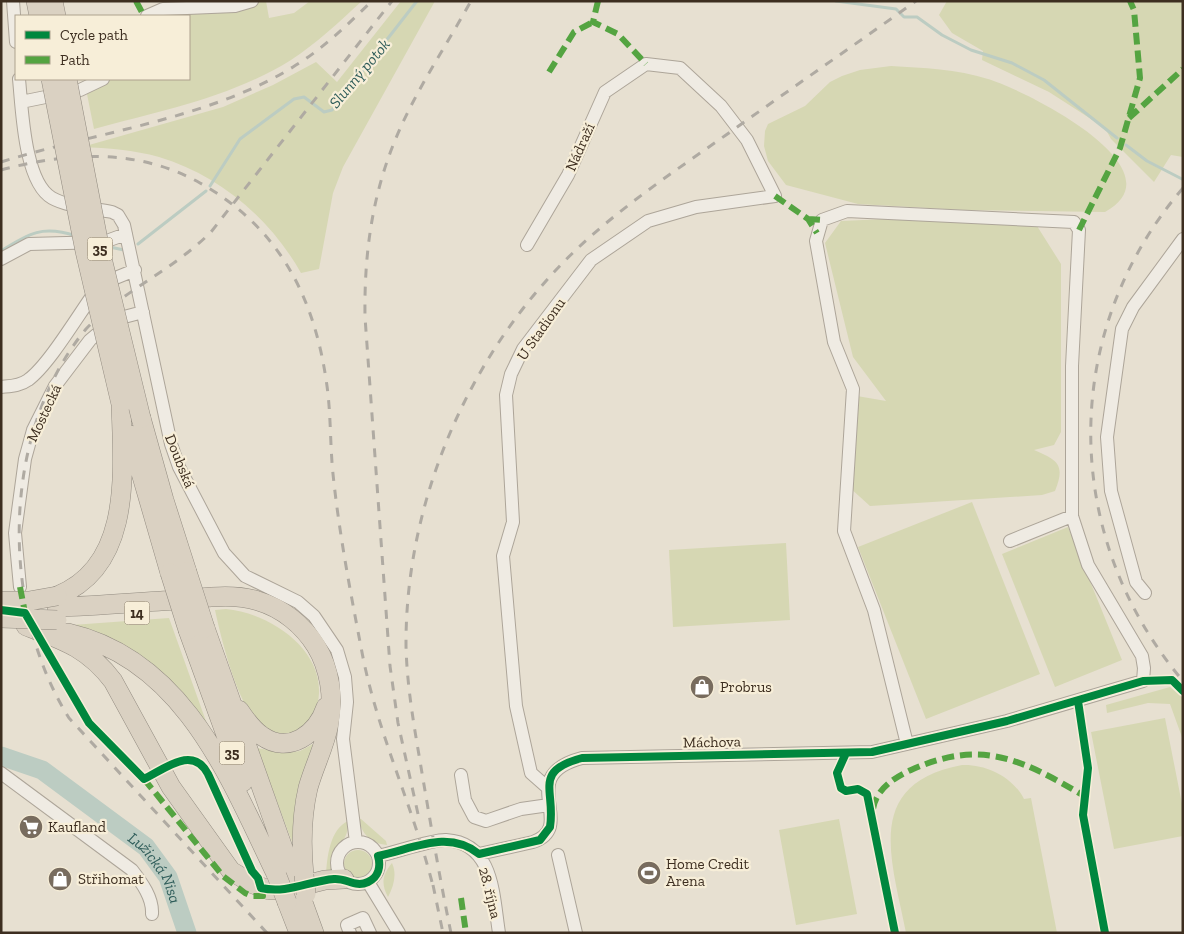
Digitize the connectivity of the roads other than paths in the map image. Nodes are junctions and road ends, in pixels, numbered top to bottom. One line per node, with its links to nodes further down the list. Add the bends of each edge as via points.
1 (13, 1): 10 (street)
2 (36, 1): 6 (highway)
3 (53, 1): 7 (highway)
4 (58, 1): 8 (highway)
5 (252, 1): 9 (street, via 236,6 163,9)
6 (39, 15)
7 (57, 15)
8 (57, 15)
9 (149, 15)
10 (15, 28)
11 (646, 64): 19 (street, Nádraží, via 605,92 568,175); 38 (street, U Stadionu, via 680,68 721,106 747,140 775,196 696,207 648,221 591,260 523,349 511,374 506,396 512,522 504,556 515,697 531,773)
12 (19, 80): 16 (street, Doubská)
13 (51, 80): 24 (highway, 35, bridge, via 85,251)
14 (68, 80): 24 (highway, 35, bridge)
15 (102, 80): 16 (street, via 80,90)
16 (21, 102): 17 (street, Doubská, via 31,162 45,193 62,202 118,215)
17 (126, 234): 20 (street, bridge, via 104,242 29,244); 21 (street, Doubská)
18 (1183, 239): 28 (street, via 1133,307 1122,329 1107,437 1111,491 1136,582)
19 (526, 245)
20 (1, 259)
21 (135, 270): 22 (street, Doubská); 23 (street, via 108,280 97,289 28,380)
22 (143, 312): 27 (street, Mostecká, via 124,317 90,340 55,386 33,430 25,460 15,534); 40 (street, Doubská, via 171,444 179,467 224,552 245,576 298,602 314,616 330,638 342,664 347,702 343,739)
23 (1, 387)
24 (128, 417): 30 (highway, 35, via 123,489 114,532 94,570 80,584); 32 (highway, 35, bridge)
25 (1072, 516): 26 (street); 35 (street, Máchova, via 1088,565 1142,656 1143,681 1007,721); 35 (street, via 1072,366 1079,230 1074,222 847,211 822,220 816,241 829,321 853,388 844,531 874,610)
26 (1010, 541)
27 (20, 587)
28 (1145, 593)
29 (1, 602): 30 (highway, 14, bridge)
30 (57, 618): 31 (highway, 14, bridge); 31 (highway, via 26,626); 34 (highway, 14, via 217,597 257,600 288,615 305,630 318,649); 44 (highway, via 146,670 177,699 212,746); 45 (highway, via 76,646 101,665 113,681 171,787 231,871 269,890)
31 (1, 620)
32 (196, 629): 33 (highway, 35); 44 (highway, 35)
33 (222, 677): 34 (highway, via 253,728 264,738 284,743 301,739 315,728 325,710); 44 (highway, 35)
34 (329, 682): 44 (highway, via 329,722 308,788 302,815 301,845)
35 (907, 744): 38 (street, Máchova, via 872,752 582,758 555,769)
36 (1, 773): 47 (street, via 132,870 144,885)
37 (461, 775): 39 (street, via 466,800 474,817 486,821 520,809)
38 (548, 788): 39 (street)
39 (550, 804): 41 (street, via 550,827 540,840)
40 (356, 842): 43 (street, via 372,847); 45 (street, via 344,848 337,860)
41 (479, 854): 43 (street, via 467,844 444,840); 53 (street, 28. října, via 489,877)
42 (558, 855): 54 (street)
43 (378, 856): 46 (street, via 377,874)
44 (292, 877): 48 (highway, 35)
45 (344, 879): 46 (street, via 351,884)
46 (368, 882): 52 (street)
47 (152, 914)
48 (308, 929)
49 (368, 930): 50 (street, via 363,918 347,925); 51 (street)
50 (350, 933)
51 (354, 933)
52 (399, 933)
53 (499, 933)
54 (576, 933)

